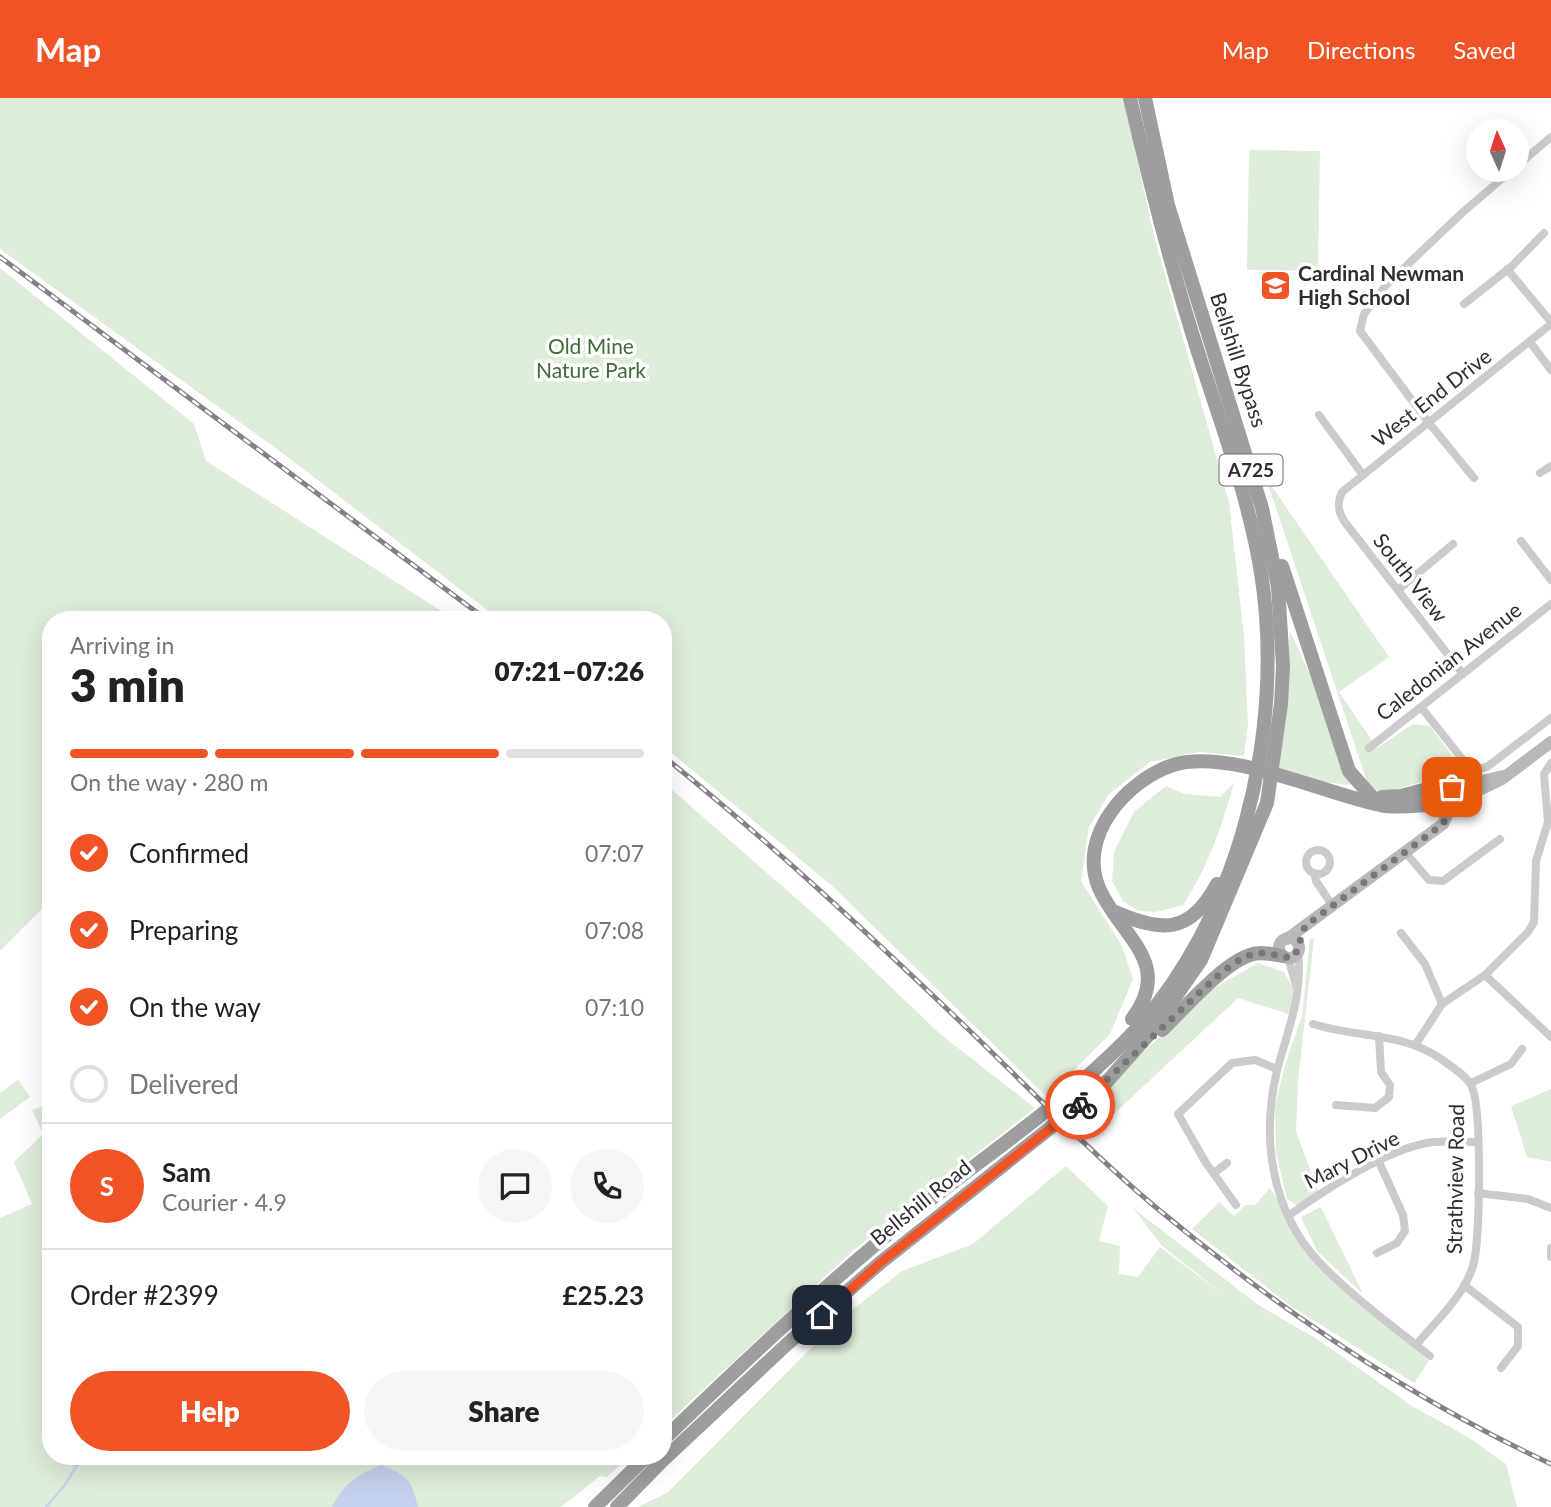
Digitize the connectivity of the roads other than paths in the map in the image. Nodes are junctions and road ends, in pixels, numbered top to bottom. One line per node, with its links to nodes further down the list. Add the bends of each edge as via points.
1 (1130, 98): 28 (highway, Bellshill Bypass / A725, via 1156,208 1256,542 1268,625)
2 (1145, 98): 19 (highway, Bellshill Bypass / A725, via 1168,205)
3 (1551, 137): 4 (street)
4 (1530, 155)
5 (1499, 182): 13 (street, via 1386,285 1364,314 1360,331)
6 (1544, 233): 7 (street)
7 (1507, 270): 8 (street); 9 (street)
8 (1464, 304)
9 (1551, 323): 10 (street, West End Drive)
10 (1530, 342): 11 (street); 13 (street, West End Drive)
11 (1551, 370)
12 (1319, 415): 16 (street)
13 (1429, 423): 16 (street, West End Drive); 17 (street)
14 (1551, 466): 15 (street)
15 (1540, 473)
16 (1363, 475): 18 (street, West End Drive)
17 (1474, 478)
18 (1338, 500): 23 (street, South View, via 1344,521)
19 (1262, 508): 28 (highway, Bellshill Bypass / A725, via 1282,628 1283,666); 37 (highway, via 1349,771)
20 (1521, 541): 22 (street)
21 (1453, 544): 23 (street)
22 (1551, 580)
23 (1398, 590): 25 (street, South View)
24 (1551, 604): 25 (street, Caledonian Avenue)
25 (1463, 674): 26 (street, Caledonian Avenue)
26 (1421, 707): 27 (street, via 1467,765 1477,769 1487,767); 30 (street, Caledonian Avenue)
27 (1551, 718)
28 (1270, 742): 35 (highway, Bellshill Bypass / A725); 38 (highway, Bellshill Bypass / A725)
29 (1551, 743): 32 (main road)
30 (1369, 748)
31 (1551, 763): 51 (street, via 1544,774 1549,810 1536,861 1534,922)
32 (1507, 775): 33 (main road, via 1469,784); 39 (main road)
33 (1448, 783): 34 (main road, via 1439,781); 39 (main road, via 1454,792)
34 (1427, 789): 37 (highway); 40 (main road)
35 (1253, 797): 41 (highway, Bellshill Road / A725)
36 (1353, 797): 37 (highway); 40 (highway, via 1384,805); 47 (highway, via 1219,761 1185,762 1149,775 1112,809 1097,846 1098,886)
37 (1372, 797)
38 (1267, 803): 61 (highway, Bellshill Road / A725, via 1201,960 1152,1032)
39 (1452, 804): 40 (main road, via 1442,811); 42 (main road, via 1443,824)
40 (1430, 807): 42 (main road, via 1434,824)
41 (1243, 832): 47 (highway, via 1210,896 1182,922 1155,927); 58 (highway, Bellshill Road / A725, via 1217,902 1189,954 1131,1035)
42 (1430, 832): 44 (main road)
43 (1500, 839): 44 (street, via 1443,881 1429,880)
44 (1405, 852): 46 (main road)
45 (1314, 873): 46 (street)
46 (1332, 905): 48 (main road)
47 (1110, 909): 58 (highway, via 1143,954 1147,992)
48 (1305, 926): 50 (main road); 50 (main road, via 1280,944)
49 (1401, 933): 52 (street, via 1425,964)
50 (1292, 953): 59 (street, via 1298,1001); 61 (highway, via 1249,955 1214,979)
51 (1485, 975): 52 (street); 55 (street)
52 (1442, 1004): 56 (street)
53 (1313, 1024): 54 (street, Strathview Road)
54 (1380, 1036): 56 (street, Strathview Road); 62 (street, via 1381,1072 1390,1085 1389,1097 1375,1108)
55 (1551, 1037)
56 (1416, 1044): 60 (street, Strathview Road)
57 (1522, 1049): 60 (street, via 1511,1064)
58 (1099, 1066): 78 (highway, Bellshill Road / A725, via 863,1256)
59 (1277, 1069): 66 (street, via 1255,1060 1232,1063 1178,1114); 70 (street, via 1270,1146)
60 (1471, 1083): 63 (street, Strathview Road, via 1478,1108)
61 (1103, 1086): 79 (highway, Bellshill Road / A725, via 880,1263)
62 (1336, 1105)
63 (1477, 1142): 64 (street, Mary Drive, via 1432,1143); 67 (street, Strathview Road)
64 (1379, 1162): 70 (street, Mary Drive); 72 (street, via 1405,1231 1397,1243)
65 (1227, 1163): 66 (street)
66 (1214, 1173): 68 (street)
67 (1478, 1193): 69 (street, via 1528,1199); 74 (street, Strathview Road, via 1474,1262)
68 (1236, 1205)
69 (1551, 1208)
70 (1288, 1216): 75 (street, via 1320,1263)
71 (1551, 1248): 73 (street)
72 (1377, 1253)
73 (1551, 1257)
74 (1464, 1285): 75 (street, Strathview Road); 77 (street, via 1518,1327 1517,1346)
75 (1416, 1345): 76 (street)
76 (1430, 1356)
77 (1501, 1368)
78 (672, 1432)
79 (672, 1451)
80 (638, 1465): 82 (highway)
81 (657, 1465): 83 (highway, Bellshill Road / A725)
82 (596, 1505)
83 (619, 1505)

